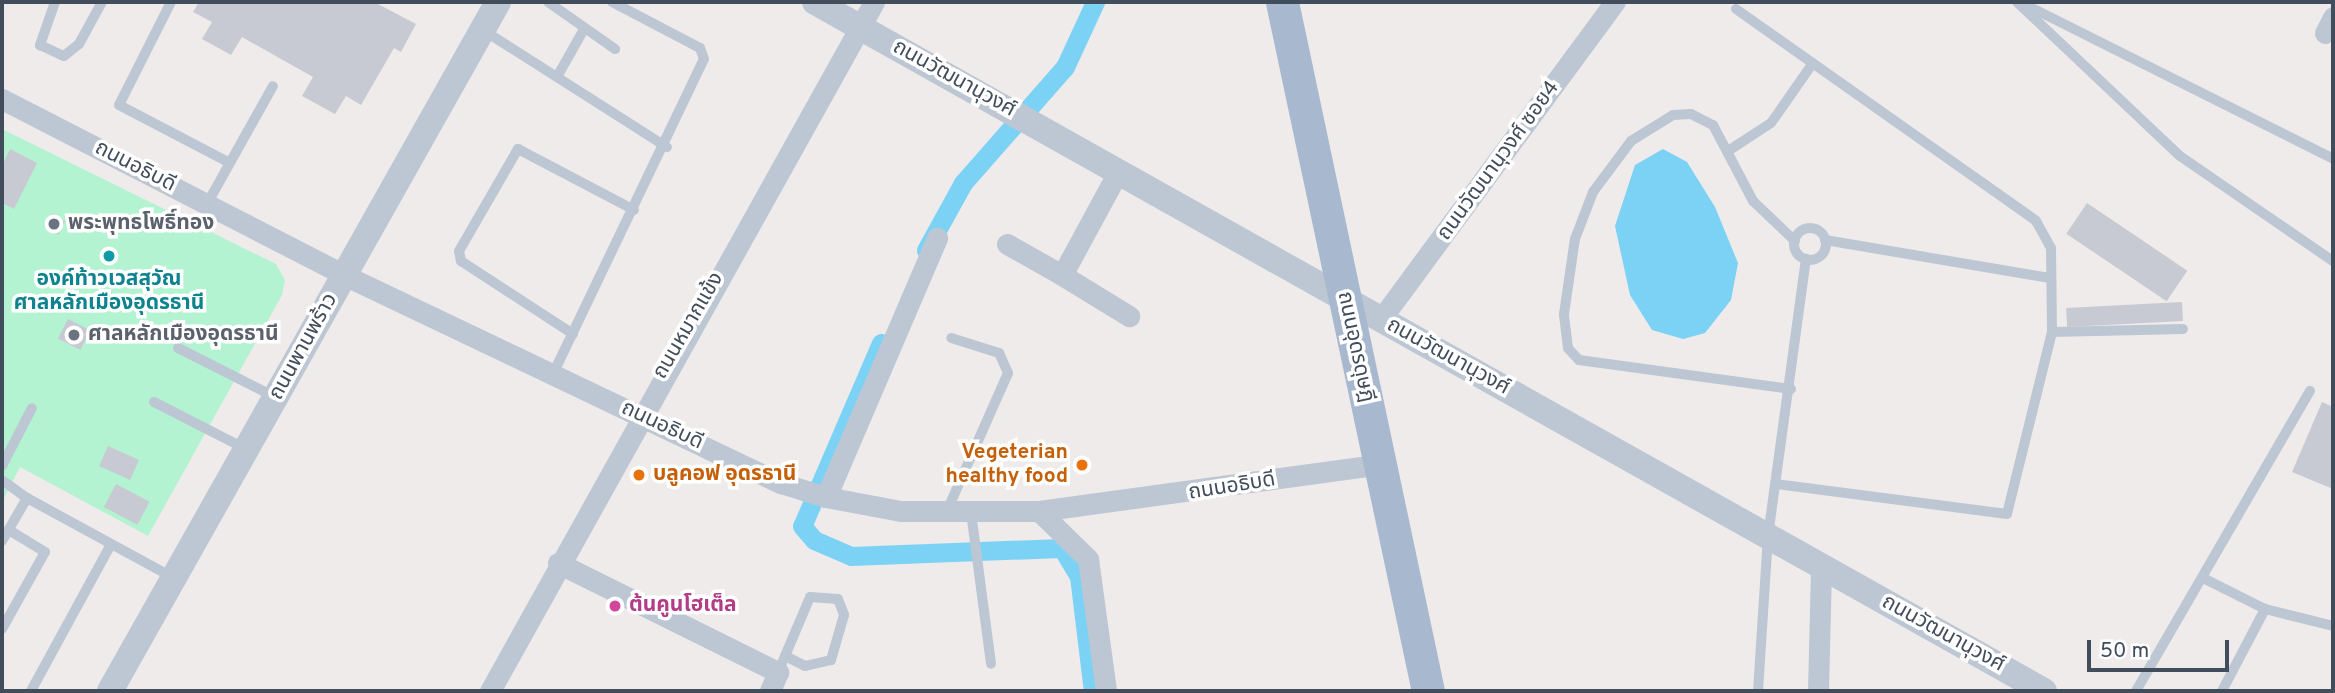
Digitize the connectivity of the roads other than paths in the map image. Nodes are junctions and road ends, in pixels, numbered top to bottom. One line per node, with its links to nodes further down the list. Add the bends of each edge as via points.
1 (55, 2): 2 (lane, via 40,46 64,56 79,44)
2 (102, 2)
3 (172, 2): 24 (lane, via 119,105)
4 (498, 2): 15 (street, ถนนพานพร้าว)
5 (548, 2): 14 (lane)
6 (612, 2): 21 (lane, via 704,52)
7 (815, 2): 13 (street, ถนนวัฒนานุวงศ์)
8 (874, 2): 13 (street, ถนนหมากแข้ง)
9 (1282, 2): 37 (main road, ถนนอุดรดุษฎี)
10 (1615, 2): 39 (street, ถนนวัฒนานุวงศ์ ซอย4)
11 (2019, 2): 23 (lane); 33 (lane, via 2180,156)
12 (1736, 9): 17 (lane)
13 (862, 28): 25 (street, ถนนวัฒนานุวงศ์); 51 (street, ถนนหมากแข้ง)
14 (584, 29): 16 (lane); 18 (lane)
15 (482, 30): 18 (lane); 34 (street, ถนนพานพร้าว)
16 (615, 50)
17 (1813, 63): 22 (lane, via 1771,122); 36 (lane, via 2036,221 2051,248)
18 (556, 77): 21 (lane)
19 (273, 86): 24 (lane)
20 (3, 104): 26 (street, ถนนอธิบดี)
21 (667, 147): 27 (lane)
22 (1728, 151): 30 (lane, via 1754,201); 46 (lane, via 1704,118 1673,115 1631,141 1607,167 1575,239 1564,335 1579,360)
23 (2333, 159)
24 (230, 163): 26 (lane)
25 (1118, 172): 35 (street); 37 (street, ถนนวัฒนานุวงศ์)
26 (207, 204): 34 (street, ถนนอธิบดี)
27 (634, 210): 42 (lane); 42 (lane, via 518,149 459,251 461,261)
28 (937, 238): 57 (street)
29 (1825, 240): 30 (lane, via 1810,229); 32 (lane, via 1821,256); 36 (lane)
30 (1795, 241): 32 (lane)
31 (1007, 244): 35 (street)
32 (1806, 259): 46 (lane)
33 (2333, 261)
34 (344, 275): 45 (street, ถนนอธิบดี); 48 (street, ถนนพานพร้าว)
35 (1062, 275): 38 (street)
36 (2050, 278): 41 (lane)
37 (1345, 297): 39 (street, ถนนวัฒนานุวงศ์); 53 (main road, ถนนอุดรดุษฎี)
38 (1129, 316)
39 (1381, 319): 63 (street, ถนนวัฒนานุวงศ์)
40 (2183, 329): 41 (lane)
41 (2052, 332): 56 (lane, via 2007,514)
42 (573, 334): 45 (lane)
43 (951, 338): 61 (lane, via 999,353 1008,373)
44 (178, 348): 48 (lane)
45 (553, 374): 51 (street, ถนนอธิบดี)
46 (1791, 389): 56 (lane)
47 (2309, 391): 69 (lane)
48 (275, 397): 52 (street, ถนนพานพร้าว)
49 (154, 402): 52 (lane)
50 (32, 408): 54 (lane)
51 (638, 415): 57 (street, ถนนอธิบดี, via 781,483); 66 (street, ถนนหมากแข้ง)
52 (246, 449): 68 (street, ถนนพานพร้าว)
53 (1380, 464): 59 (street, ถนนอธิบดี); 80 (main road, ถนนอุดรดุษฎี)
54 (2, 466)
55 (2, 480): 58 (lane)
56 (1776, 484): 63 (lane)
57 (826, 497): 61 (street, ถนนอธิบดี)
58 (27, 498): 62 (lane); 65 (lane)
59 (1039, 511): 60 (street, ถนนอธิบดี); 79 (street, via 1088,559)
60 (971, 512): 61 (street, ถนนอธิบดี); 73 (lane)
61 (946, 513)
62 (9, 530): 64 (lane); 72 (lane, via 45,552)
63 (1768, 536): 67 (street, ถนนวัฒนานุวงศ์); 81 (lane)
64 (2, 541)
65 (110, 546): 68 (lane); 76 (lane)
66 (558, 563): 74 (street); 78 (street, ถนนหมากแข้ง)
67 (1821, 566): 75 (street, ถนนวัฒนานุวงศ์); 82 (street)
68 (173, 578): 77 (street, ถนนพานพร้าว)
69 (2203, 578): 70 (lane); 83 (lane)
70 (2265, 609): 71 (lane); 84 (lane)
71 (2333, 626)
72 (2, 629)
73 (991, 664)
74 (778, 673): 74 (lane, via 810,597 838,599 844,615 831,660)
75 (2034, 688)
76 (31, 691)
77 (110, 691)
78 (490, 691)
79 (1106, 691)
80 (1428, 691)
81 (1758, 691)
82 (1818, 691)
83 (2136, 691)
84 (2222, 691)

